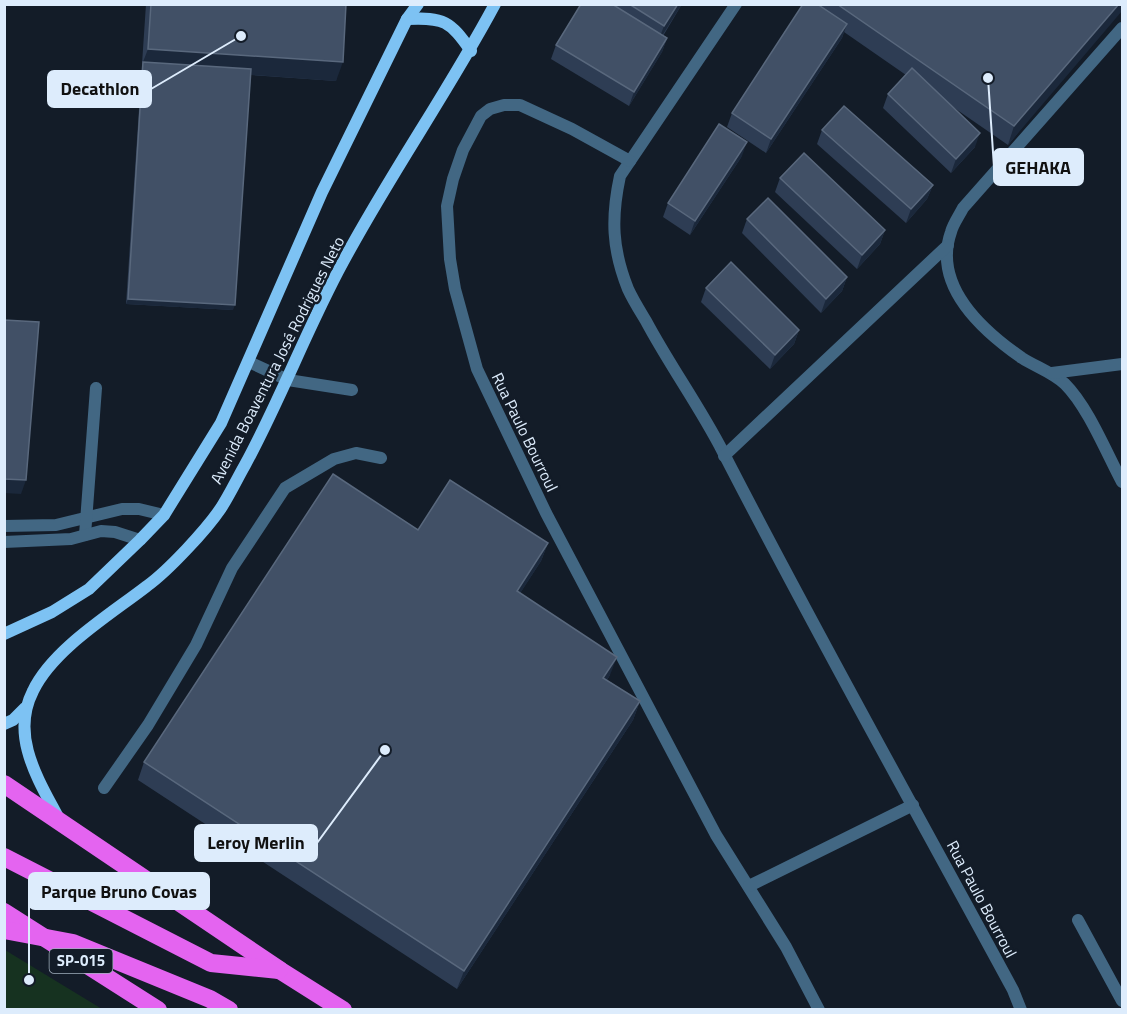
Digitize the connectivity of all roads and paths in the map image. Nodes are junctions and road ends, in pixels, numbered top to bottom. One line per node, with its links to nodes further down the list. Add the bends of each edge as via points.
1 (418, 4): 4 (street, Avenida Boaventura José Rodrigues Neto)
2 (495, 4): 6 (street, Avenida Boaventura José Rodrigues Neto)
3 (736, 4): 7 (street, Rua Paulo Bourroul)
4 (407, 19): 6 (street, via 431,18 450,24); 9 (street, Avenida Boaventura José Rodrigues Neto, via 322,192)
5 (1122, 28): 8 (street, via 963,208)
6 (471, 51): 12 (street, Avenida Boaventura José Rodrigues Neto, via 343,261)
7 (630, 161): 15 (street, Rua Paulo Bourroul, via 620,176 614,205 613,231 618,256 634,299); 32 (street, Rua Paulo Bourroul, via 520,105 490,109 472,130 453,179 447,206 452,269 477,369 496,410 711,825)
8 (948, 245): 11 (street, via 953,284 974,317 1024,360); 15 (street)
9 (249, 362): 12 (street); 18 (street, Avenida Boaventura José Rodrigues Neto, via 220,423)
10 (1122, 364): 11 (street)
11 (1052, 373): 17 (street, via 1080,403)
12 (288, 380): 14 (street); 25 (street, Avenida Boaventura José Rodrigues Neto, via 221,508 150,584 78,638 33,689)
13 (96, 388): 19 (street)
14 (352, 390)
15 (724, 456): 29 (street, Rua Paulo Bourroul)
16 (381, 458): 28 (street, via 356,453 334,459 285,488 232,568 196,645 148,725)
17 (1122, 482)
18 (164, 515): 19 (street, via 122,509); 22 (street, Avenida Boaventura José Rodrigues Neto)
19 (86, 518): 20 (street, via 56,525); 21 (street)
20 (4, 526)
21 (85, 535): 22 (street, via 115,532); 23 (street)
22 (140, 540): 24 (street, Avenida Boaventura José Rodrigues Neto, via 90,589)
23 (4, 542)
24 (4, 634)
25 (26, 708): 26 (street); 30 (street, Avenida Boaventura José Rodrigues Neto, via 27,749 36,776)
26 (4, 724)
27 (4, 784): 30 (highway)
28 (104, 788)
29 (913, 805): 32 (street); 42 (street, Rua Paulo Bourroul)
30 (60, 820): 36 (highway)
31 (4, 856): 36 (highway, via 212,963)
32 (749, 886): 41 (street, Rua Paulo Bourroul)
33 (4, 912): 38 (highway, SP-015)
34 (1078, 920): 37 (street)
35 (4, 930): 39 (highway, bridge, via 74,943)
36 (281, 970): 40 (highway)
37 (1122, 1001)
38 (158, 1010)
39 (230, 1010)
40 (343, 1010)
41 (819, 1010)
42 (1021, 1010)

